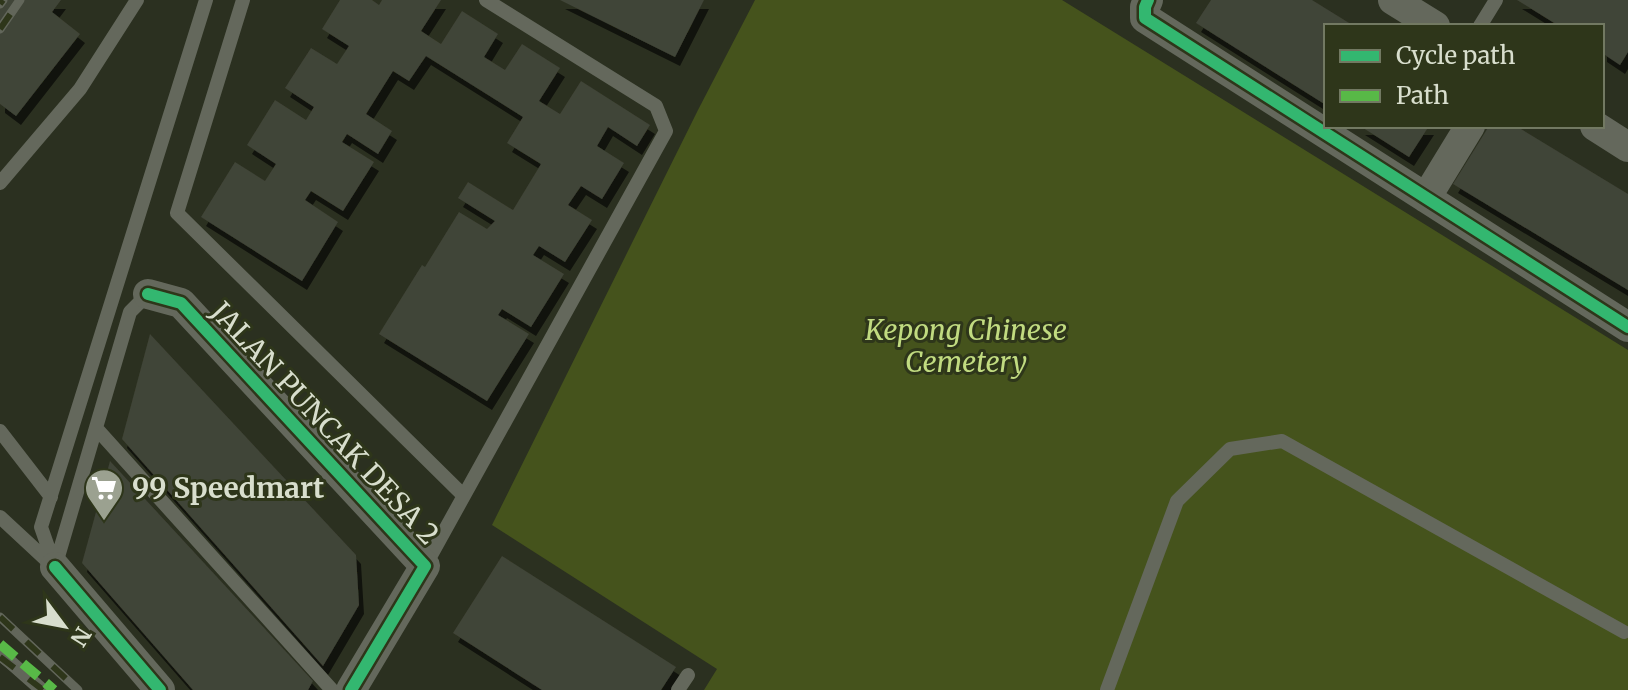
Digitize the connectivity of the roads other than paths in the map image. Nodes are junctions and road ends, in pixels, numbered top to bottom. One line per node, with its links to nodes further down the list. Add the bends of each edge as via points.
1 (137, 0): 13 (lane, via 80,89)
2 (206, 0): 20 (lane)
3 (243, 0): 19 (lane, via 177,213)
4 (486, 0): 19 (lane, via 656,106 666,131)
5 (1393, 0): 8 (street)
6 (1496, 0): 9 (lane)
7 (1146, 9): 14 (street)
8 (1432, 24)
9 (1481, 24)
10 (1469, 128): 14 (street)
11 (1599, 128): 12 (street)
12 (1627, 144)
13 (0, 183)
14 (1426, 198): 16 (street)
15 (148, 294): 17 (lane, via 130,312); 22 (street, JALAN PUNCAK DESA 2, via 181,303)
16 (1628, 327)
17 (96, 428): 23 (lane); 29 (lane)
18 (0, 431): 20 (lane)
19 (463, 495): 22 (lane)
20 (51, 497): 23 (lane, via 41,527)
21 (0, 517): 23 (lane)
22 (425, 566): 30 (street, JALAN PUNCAK DESA 2)
23 (55, 567): 28 (street)
24 (1624, 632): 32 (lane, via 1282,441 1230,449 1177,501)
25 (0, 653): 27 (lane)
26 (688, 675): 31 (lane)
27 (42, 690)
28 (160, 690)
29 (332, 690)
30 (351, 690)
31 (678, 690)
32 (1107, 690)

